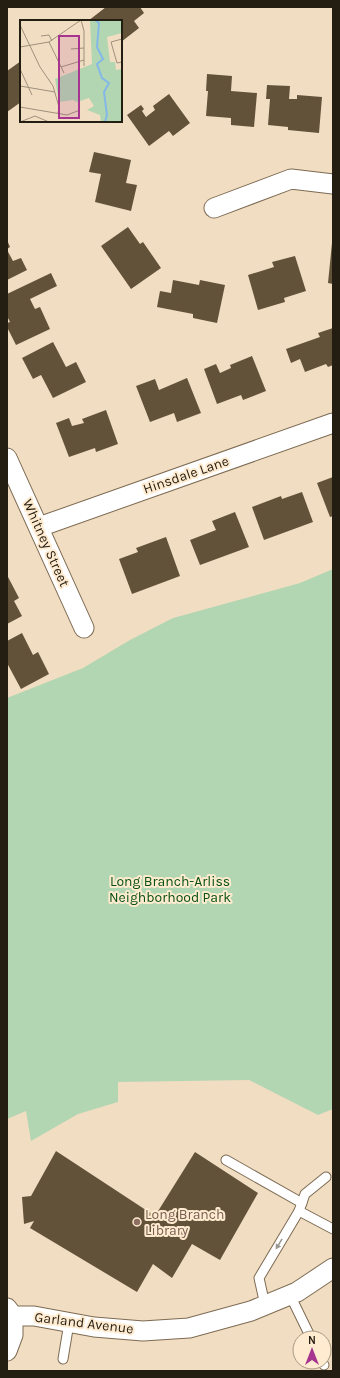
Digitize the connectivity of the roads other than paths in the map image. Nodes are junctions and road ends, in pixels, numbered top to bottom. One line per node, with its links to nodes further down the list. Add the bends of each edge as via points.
1 (333, 184): 2 (street, via 291,179)
2 (214, 208)
3 (333, 423): 5 (street, Hinsdale Lane)
4 (7, 458): 5 (street, Whitney Street)
5 (39, 527): 6 (street, Whitney Street)
6 (84, 628)
7 (226, 1160): 9 (lane)
8 (326, 1177): 9 (lane, via 305,1194)
9 (301, 1207): 10 (lane); 13 (lane, one-way to 13, via 259,1278)
10 (333, 1229)
11 (333, 1268): 12 (street, Garland Avenue)
12 (290, 1295): 13 (street, Garland Avenue); 16 (lane)
13 (265, 1305): 15 (street, Garland Avenue, via 251,1312 189,1328 143,1331)
14 (10, 1312): 15 (street, Garland Avenue); 17 (street, via 13,1335)
15 (69, 1323): 18 (lane)
16 (307, 1330)
17 (7, 1351)
18 (63, 1359)

